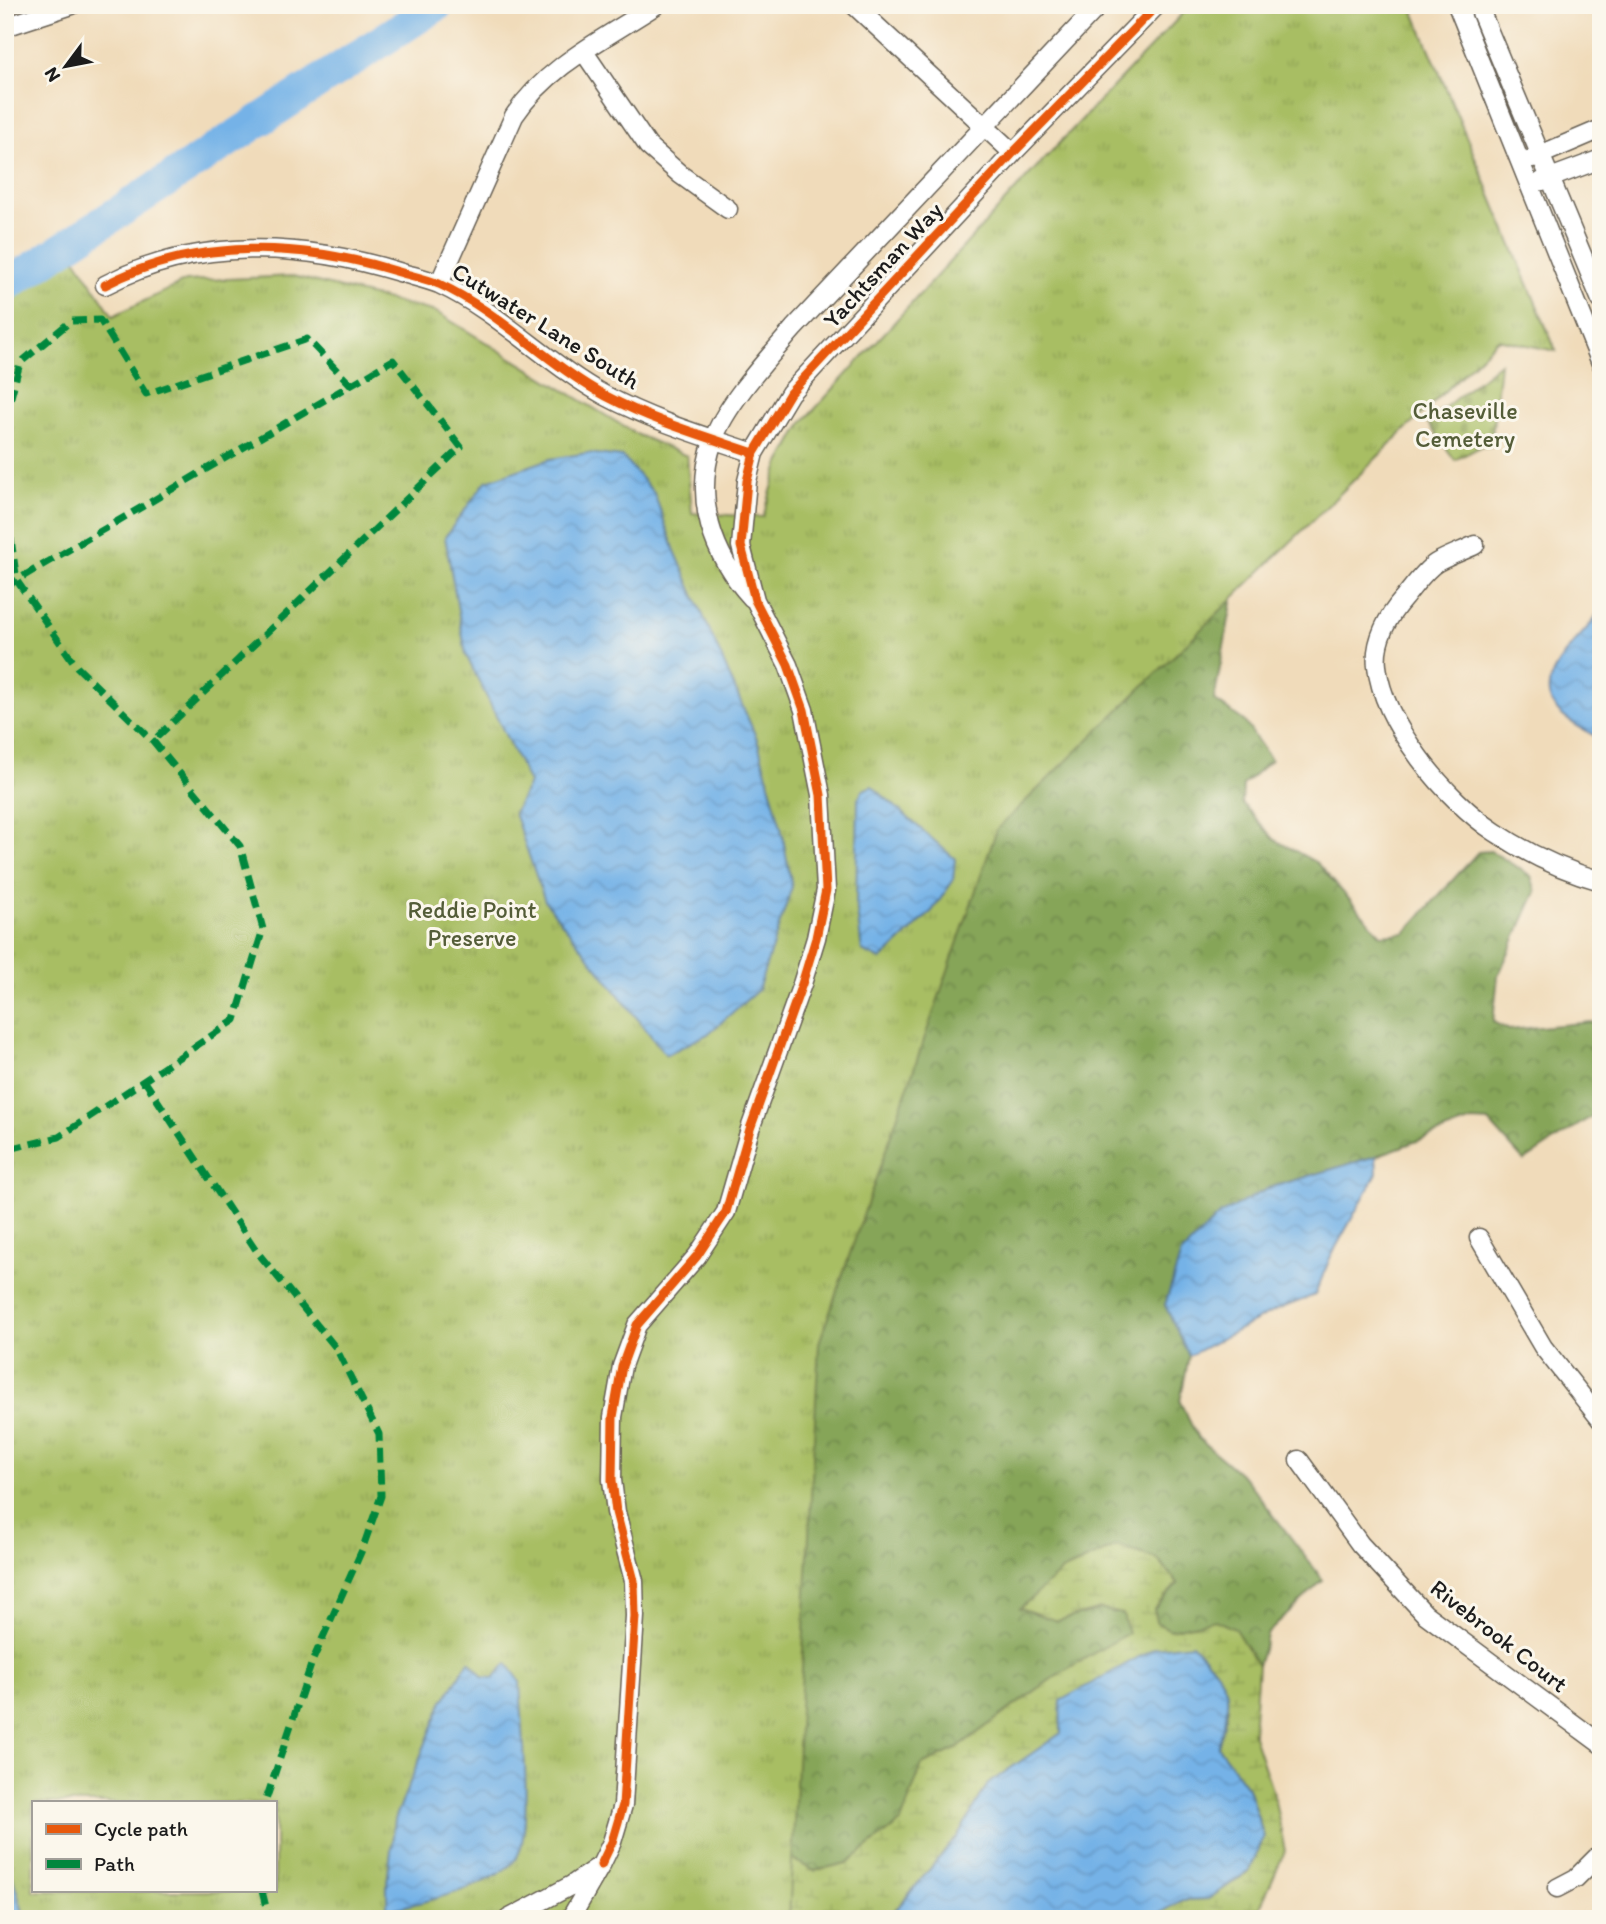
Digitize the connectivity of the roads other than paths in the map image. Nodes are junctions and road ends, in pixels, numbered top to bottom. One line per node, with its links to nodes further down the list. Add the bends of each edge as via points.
1 (72, 5): 8 (street)
2 (656, 5): 9 (street)
3 (854, 5): 10 (street)
4 (1099, 5): 10 (street, Yachtsman Way)
5 (1157, 5): 12 (street, Yachtsman Way)
6 (1457, 5): 15 (street)
7 (1478, 5): 13 (street)
8 (5, 27)
9 (584, 52): 18 (street, via 648,146); 19 (street, via 553,71 514,116)
10 (985, 127): 12 (street); 23 (street, Yachtsman Way, via 794,328 751,379)
11 (1601, 130): 13 (street)
12 (1013, 153): 24 (street, Yachtsman Way, via 790,393)
13 (1541, 154): 15 (street); 16 (street)
14 (1601, 159): 16 (street)
15 (1521, 164): 17 (street)
16 (1552, 179): 17 (street); 21 (street)
17 (1528, 184): 22 (street)
18 (728, 209)
19 (439, 284): 20 (street, Cutwater Lane South, via 316,252 242,248 158,262); 23 (street, Cutwater Lane South, via 606,396)
20 (105, 285)
21 (1601, 300)
22 (1601, 363)
23 (713, 439): 24 (street, Cutwater Lane South); 26 (street, Yachtsman Way, via 705,507 713,541 731,575)
24 (754, 453): 26 (street, Yachtsman Way, via 741,546)
25 (1475, 545): 27 (street, via 1434,564 1388,618 1377,664 1382,688 1398,724 1453,797 1492,831 1535,856)
26 (755, 600): 33 (street, via 788,664 804,710 821,795 826,890 802,984 726,1212 697,1256 637,1325 622,1366 613,1417 612,1480 634,1581 635,1616 623,1805)
27 (1601, 881)
28 (1479, 1238): 29 (street, via 1543,1347)
29 (1601, 1420)
30 (1299, 1460): 31 (street, Rivebrook Court, via 1360,1544 1425,1614)
31 (1601, 1744)
32 (1601, 1853): 34 (street, via 1576,1878)
33 (601, 1865): 35 (street); 36 (street)
34 (1557, 1888)
35 (508, 1919)
36 (570, 1919)

